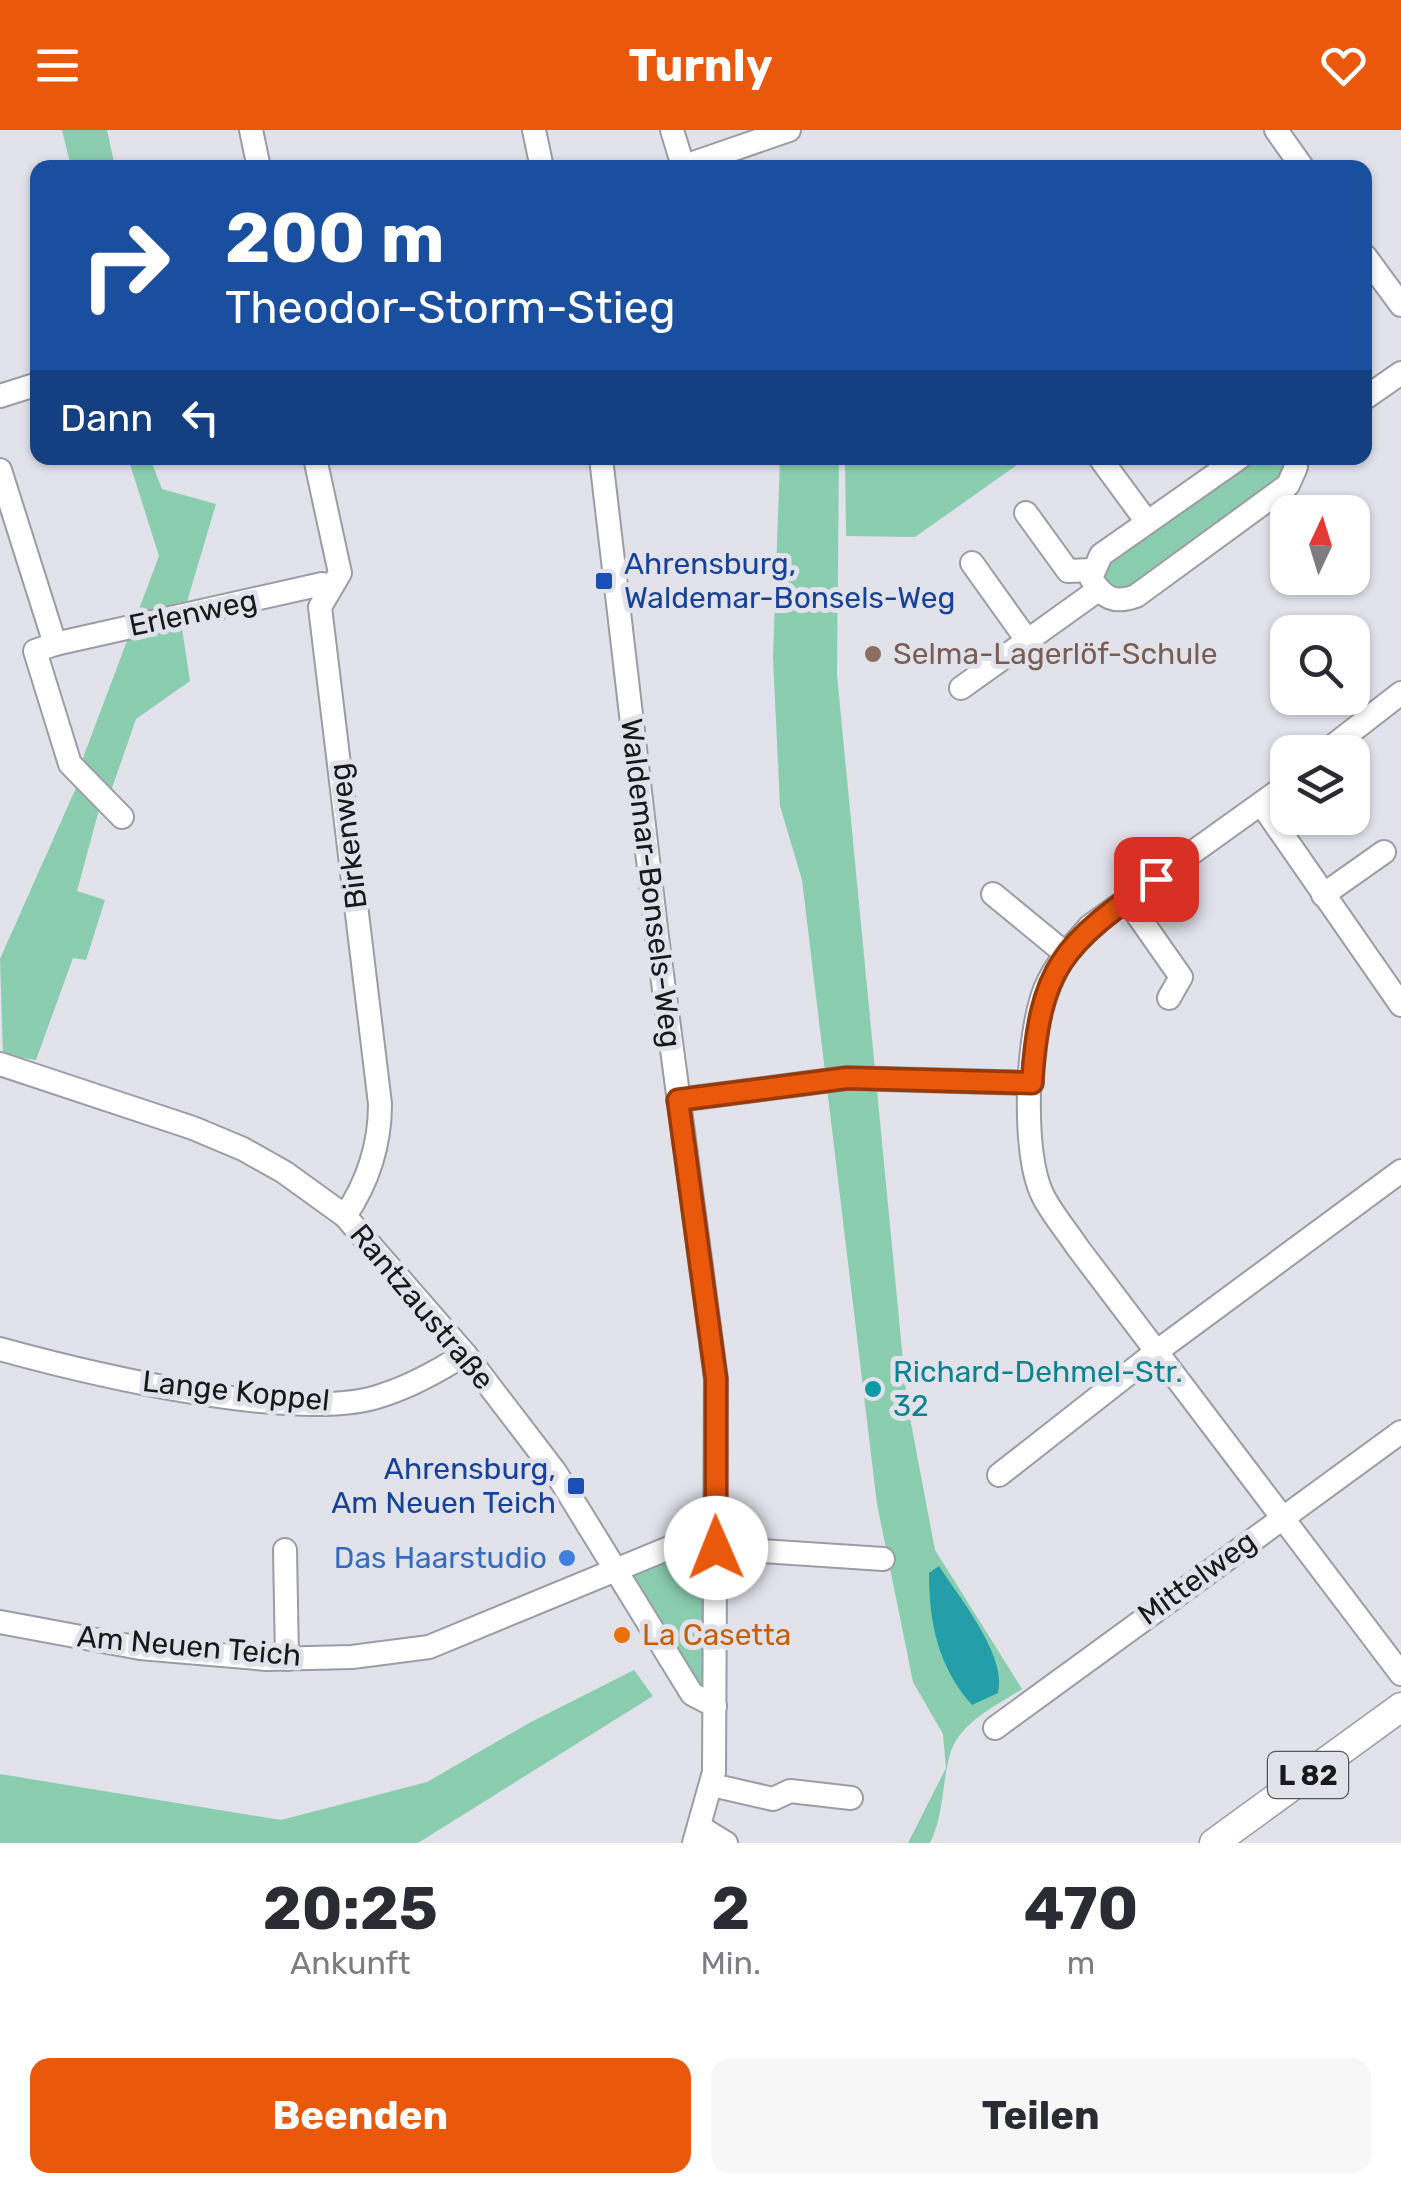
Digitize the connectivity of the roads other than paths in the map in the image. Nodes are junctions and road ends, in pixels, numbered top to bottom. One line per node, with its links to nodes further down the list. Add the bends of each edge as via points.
1 (251, 130): 6 (street)
2 (534, 130): 7 (street)
3 (672, 130): 8 (street)
4 (790, 130): 9 (street)
5 (1276, 130): 10 (street)
6 (257, 160)
7 (540, 160)
8 (686, 160)
9 (706, 160)
10 (1297, 160)
11 (1372, 266): 12 (street)
12 (1401, 305)
13 (1401, 373): 15 (street)
14 (30, 387): 16 (street)
15 (1372, 393)
16 (0, 396)
17 (317, 465): 27 (street, Birkenweg, via 340,573)
18 (602, 465): 45 (street, Waldemar-Bonsels-Weg)
19 (1105, 465): 24 (street)
20 (1229, 465): 24 (street)
21 (1296, 465): 26 (street, via 1288,485 1136,596 1109,599)
22 (0, 470): 29 (street)
23 (1026, 514): 26 (street, via 1068,571)
24 (1147, 522): 26 (street, via 1101,555)
25 (972, 563): 28 (street)
26 (1095, 580): 28 (street)
27 (331, 587): 29 (street, Erlenweg); 47 (street, Birkenweg, via 320,607 380,1104 373,1157)
28 (1028, 640): 30 (street)
29 (55, 644): 35 (street, via 35,651 64,750 78,777)
30 (960, 688)
31 (1401, 693): 32 (street)
32 (1347, 735)
33 (1270, 799): 34 (street)
34 (1262, 805): 38 (street); 39 (street)
35 (122, 817)
36 (1384, 852): 38 (street)
37 (993, 894): 40 (street)
38 (1323, 896): 42 (street)
39 (1127, 900): 40 (street, via 1090,926); 41 (street, via 1181,976)
40 (1066, 954): 44 (street, via 1045,990)
41 (1168, 998)
42 (1401, 1005)
43 (0, 1064): 47 (street, Rantzaustraße, via 193,1128 284,1172)
44 (1032, 1083): 45 (street, via 847,1078); 49 (street, via 1031,1140 1041,1193)
45 (678, 1100): 54 (street, Waldemar-Bonsels-Weg, via 714,1361)
46 (1401, 1170): 49 (street)
47 (345, 1216): 50 (street, Rantzaustraße)
48 (0, 1349): 50 (street, Lange Koppel, via 171,1388 333,1403 381,1396)
49 (1156, 1352): 52 (street); 53 (street)
50 (465, 1354): 57 (street, Rantzaustraße, via 556,1473)
51 (1401, 1432): 53 (street, Mittelweg)
52 (999, 1476)
53 (1284, 1514): 60 (street); 63 (street, Mittelweg)
54 (716, 1539): 56 (street); 57 (street, Am Neuen Teich); 61 (street, Waldemar-Bonsels-Weg)
55 (285, 1550): 59 (street)
56 (883, 1559)
57 (615, 1568): 59 (street, Am Neuen Teich, via 429,1647); 61 (street, Rantzaustraße, via 692,1694)
58 (0, 1622): 59 (street, Am Neuen Teich, via 140,1648)
59 (286, 1659)
60 (1401, 1674)
61 (715, 1706): 64 (street, Waldemar-Bonsels-Weg)
62 (1401, 1707): 68 (main road, L 82)
63 (995, 1728)
64 (712, 1784): 65 (street, via 773,1799 790,1791); 66 (street, Waldemar-Bonsels-Weg)
65 (851, 1798)
66 (697, 1835): 67 (street, Waldemar-Bonsels-Weg)
67 (726, 1843)
68 (1214, 1843)

